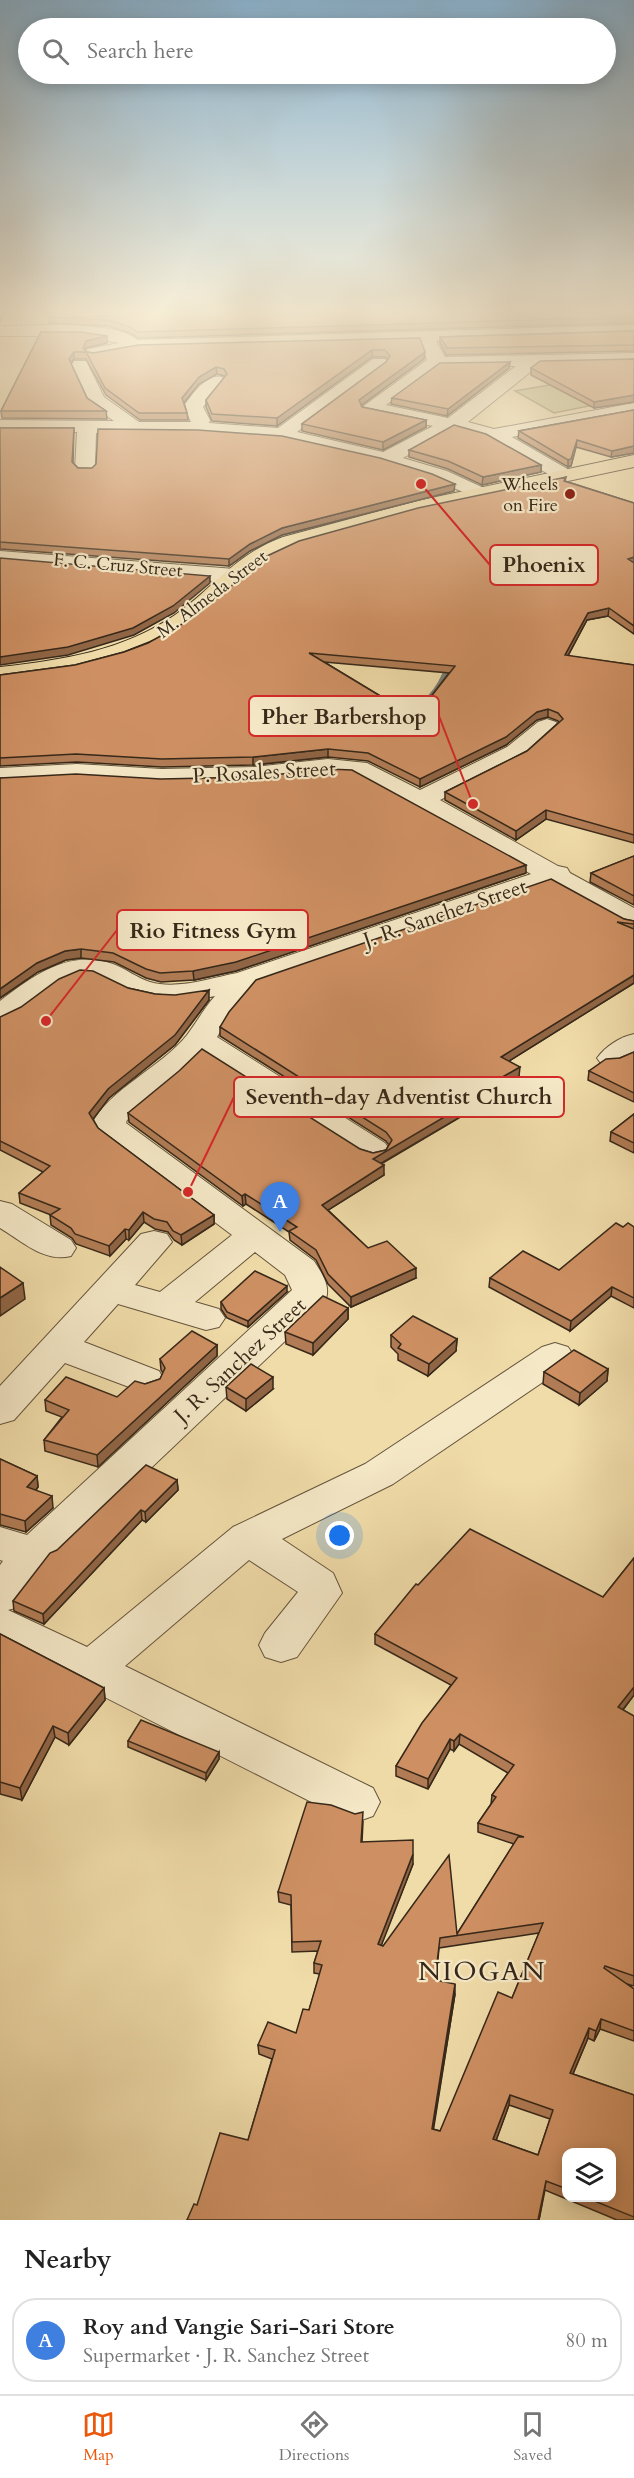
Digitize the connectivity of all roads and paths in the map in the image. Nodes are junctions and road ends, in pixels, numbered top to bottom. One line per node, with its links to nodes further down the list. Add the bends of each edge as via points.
1 (119, 417): 11 (street)
2 (199, 417): 12 (street)
3 (270, 417): 13 (street)
4 (306, 417): 14 (street)
5 (414, 417): 8 (street)
6 (462, 417): 8 (street)
7 (593, 417): 15 (street)
8 (452, 424): 15 (street); 16 (street)
9 (0, 426): 10 (street)
10 (87, 427): 11 (street); 18 (street)
11 (134, 427): 12 (street)
12 (198, 428): 13 (street)
13 (252, 430): 14 (street)
14 (282, 434): 16 (street)
15 (494, 435): 19 (street)
16 (386, 459): 20 (street, via 440,475)
17 (634, 461): 19 (main road, M. Almeda Street)
18 (85, 469)
19 (564, 475): 20 (main road, M. Almeda Street)
20 (479, 493): 22 (main road, M. Almeda Street, via 315,533 270,550)
21 (0, 557): 22 (street, F. C. Cruz Street)
22 (235, 576): 23 (main road, M. Almeda Street, via 184,619 134,646 66,666)
23 (0, 674)
24 (547, 727): 26 (street, via 516,752)
25 (0, 776): 26 (street, P. Rosales Street, via 77,772 162,777 254,775 349,767)
26 (420, 800): 27 (street, P. Rosales Street)
27 (557, 874): 28 (street, P. Rosales Street); 29 (street, J. R. Sanchez Street)
28 (634, 920)
29 (244, 981): 30 (street, via 165,994 144,990 102,970 81,967 61,973); 31 (street, J. R. Sanchez Street, via 214,1016)
30 (0, 1015)
31 (200, 1040): 32 (street); 34 (street, J. R. Sanchez Street, via 113,1115 110,1124)
32 (373, 1150)
33 (0, 1212): 36 (street)
34 (254, 1235): 38 (street); 45 (street, J. R. Sanchez Street, via 300,1269 310,1296)
35 (154, 1242): 37 (street)
36 (58, 1248)
37 (111, 1290): 38 (street); 40 (street)
38 (165, 1307): 39 (street)
39 (206, 1318)
40 (59, 1347): 42 (street); 43 (street)
41 (555, 1356): 44 (street, via 379,1474)
42 (145, 1380)
43 (0, 1410)
44 (248, 1538): 48 (street, via 318,1584 321,1593); 49 (street)
45 (18, 1546): 46 (street)
46 (0, 1596)
47 (0, 1624): 49 (street)
48 (281, 1645)
49 (93, 1670): 50 (street)
50 (356, 1802)

